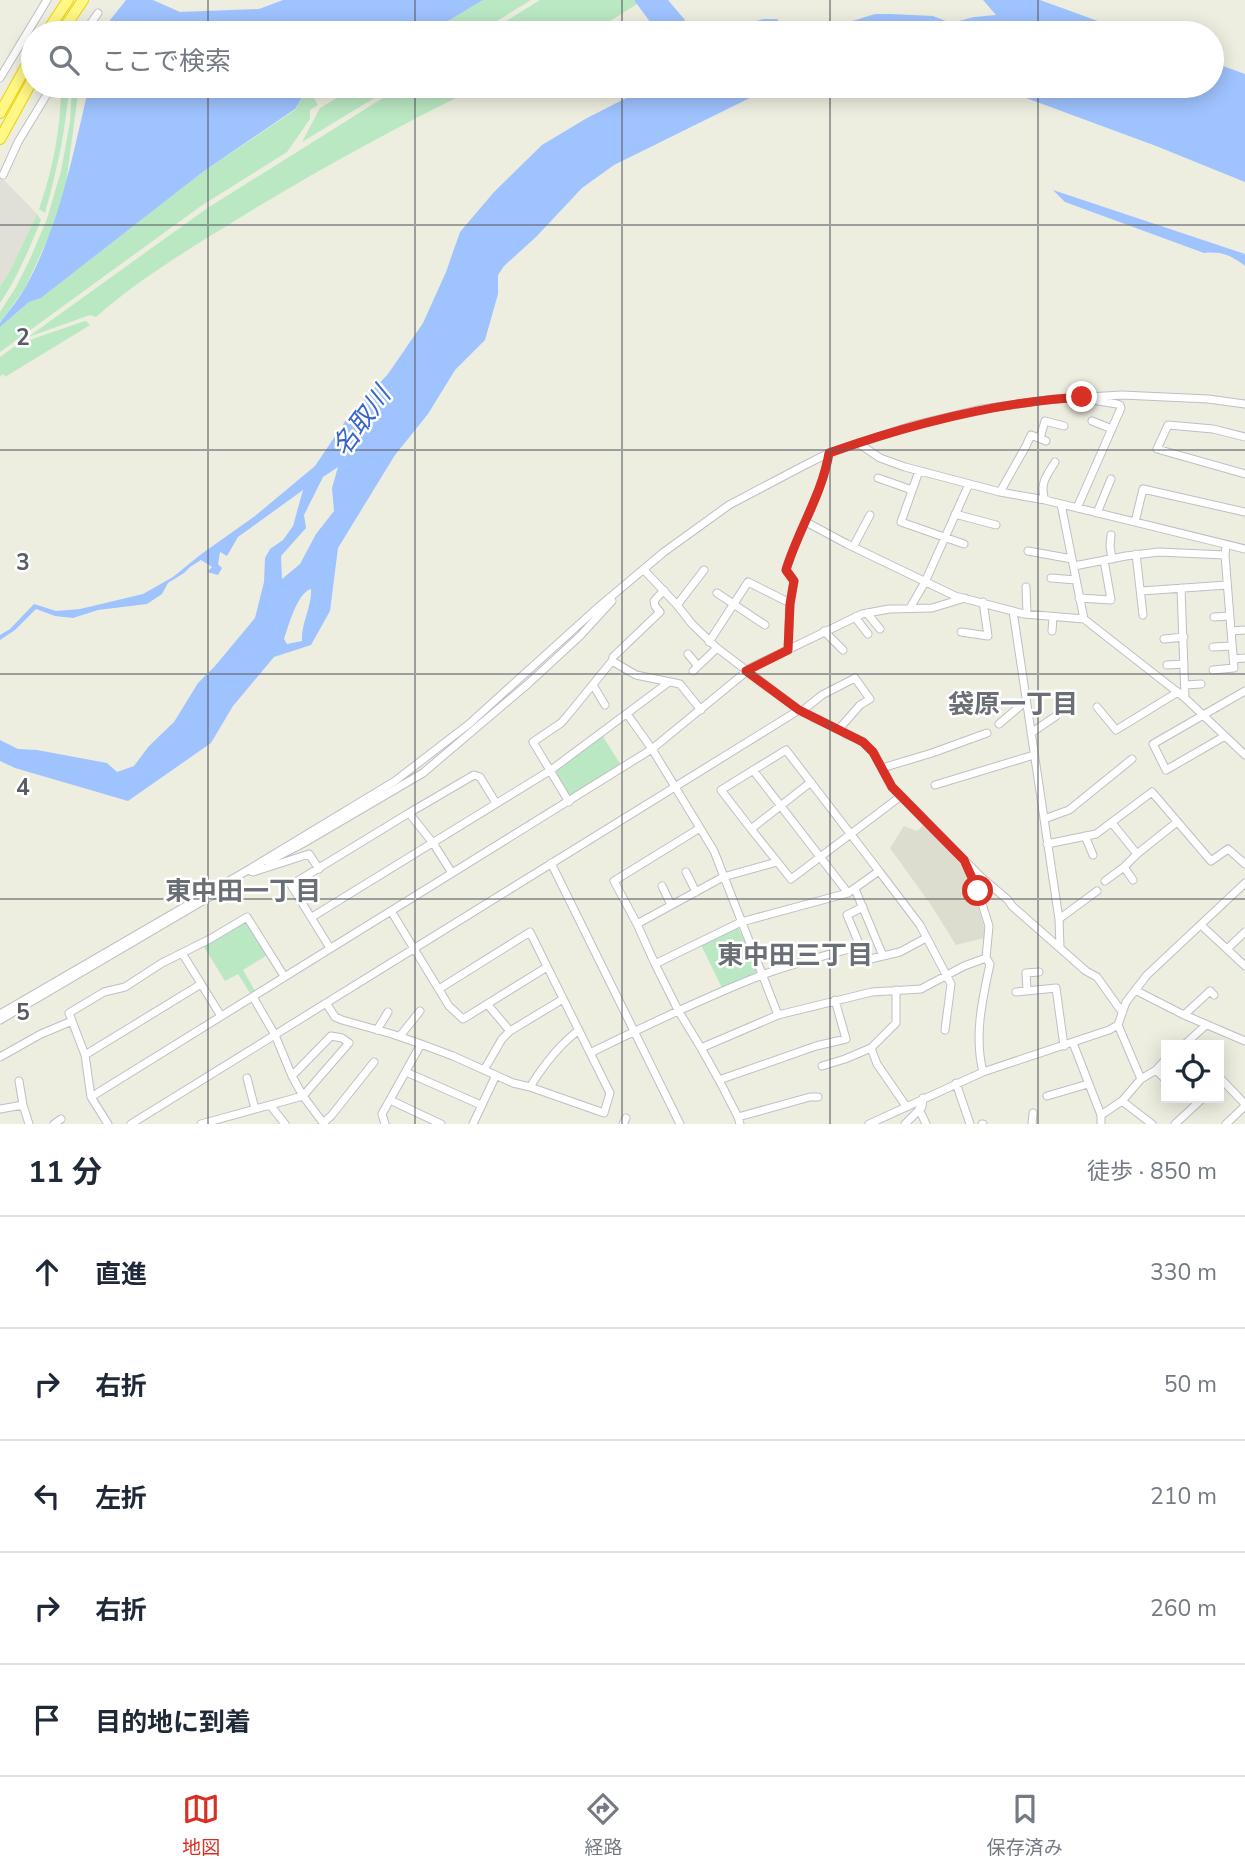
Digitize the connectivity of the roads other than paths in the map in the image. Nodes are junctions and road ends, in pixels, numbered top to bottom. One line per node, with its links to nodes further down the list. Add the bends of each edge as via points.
1 (47, 0): 5 (street)
2 (68, 0): 6 (highway)
3 (83, 0): 7 (highway)
4 (98, 13): 8 (street)
5 (34, 21)
6 (54, 21)
7 (69, 21)
8 (93, 21)
9 (21, 43): 11 (street)
10 (21, 75): 14 (highway)
11 (0, 78)
12 (23, 98): 15 (highway)
13 (45, 98): 16 (street)
14 (0, 113)
15 (0, 139)
16 (3, 175)
17 (1089, 397): 18 (street); 21 (street, via 1120,405); 23 (street, via 982,409)
18 (1245, 404)
19 (1092, 421): 21 (street)
20 (1060, 423): 32 (street, via 1045,421 1043,440 1031,435)
21 (1112, 429): 35 (street)
22 (1245, 438): 27 (street, via 1213,429 1168,425 1157,449)
23 (858, 443): 24 (street); 26 (street, via 880,458)
24 (829, 453): 40 (street); 54 (street, via 729,505)
25 (1055, 462): 33 (street, via 1043,481)
26 (919, 471): 30 (street); 31 (street)
27 (1245, 474)
28 (878, 478): 31 (street)
29 (1111, 479): 37 (street)
30 (969, 484): 32 (street); 38 (street)
31 (912, 491): 44 (street, via 901,522)
32 (1000, 492): 33 (street)
33 (1045, 500): 34 (street)
34 (1061, 504): 35 (street); 53 (street)
35 (1077, 508): 37 (street)
36 (1245, 512): 41 (street, via 1143,489)
37 (1097, 513): 41 (street)
38 (956, 514): 42 (street); 44 (street)
39 (870, 515): 47 (street)
40 (806, 522): 47 (street); 69 (street, via 786,570 794,581)
41 (1135, 522): 46 (street)
42 (996, 525)
43 (1111, 535): 52 (street)
44 (945, 537): 45 (street); 58 (street)
45 (964, 544)
46 (1226, 545): 48 (street); 51 (street)
47 (853, 547): 58 (street)
48 (1245, 549)
49 (1028, 551): 53 (street)
50 (1136, 554): 51 (street); 52 (street); 63 (street)
51 (1225, 555): 59 (street)
52 (1108, 559): 53 (street); 66 (street, via 1111,600)
53 (1073, 563): 57 (street)
54 (644, 570): 62 (street); 157 (street, via 580,636 423,773)
55 (704, 570): 70 (street)
56 (1051, 578): 57 (street)
57 (1076, 580): 66 (street)
58 (925, 582): 65 (street); 71 (street)
59 (1227, 585): 61 (street); 76 (street)
60 (1026, 587): 74 (street)
61 (1181, 588): 63 (street); 89 (street)
62 (664, 590): 70 (street); 100 (street, via 654,601 660,612)
63 (1141, 591): 75 (street)
64 (717, 593): 68 (street)
65 (965, 598): 67 (street); 71 (street, via 932,608)
66 (1079, 598): 80 (street)
67 (983, 602): 72 (street); 87 (street, via 988,636)
68 (734, 603): 69 (street, via 748,582); 81 (street); 91 (street)
69 (790, 604): 95 (street)
70 (677, 605): 91 (street)
71 (910, 608): 73 (street)
72 (1013, 611): 74 (street); 111 (street)
73 (867, 612): 77 (street); 82 (street)
74 (1027, 614): 78 (street)
75 (1143, 615)
76 (1230, 616): 79 (street); 86 (street)
77 (855, 617): 84 (street); 88 (street)
78 (1053, 617): 80 (street); 85 (street)
79 (1214, 617)
80 (1084, 619): 110 (street)
81 (765, 625)
82 (880, 629)
83 (1245, 630): 86 (street)
84 (824, 631): 95 (street); 96 (street)
85 (1052, 631)
86 (1231, 631): 92 (street)
87 (961, 632)
88 (868, 634)
89 (1184, 637): 90 (street); 101 (street)
90 (1164, 639)
91 (709, 642): 94 (street)
92 (1232, 646): 93 (street); 99 (street)
93 (1213, 647)
94 (717, 648): 97 (street, via 695,668); 104 (street)
95 (788, 650): 104 (street)
96 (843, 650)
97 (688, 654)
98 (1245, 658): 99 (street)
99 (1233, 659): 103 (street, via 1234,668)
100 (612, 661): 105 (street, via 636,675); 107 (street)
101 (1184, 664): 102 (street); 108 (street)
102 (1167, 666)
103 (1213, 670)
104 (746, 671): 114 (street); 115 (street)
105 (669, 682): 114 (street, via 680,684); 116 (street)
106 (1201, 684): 108 (street)
107 (593, 685): 112 (street); 129 (street, via 561,723 533,742)
108 (1185, 685): 110 (street)
109 (1245, 691): 117 (street)
110 (1182, 695): 113 (street, via 1116,730); 117 (street)
111 (1026, 701): 119 (street); 122 (street)
112 (605, 705)
113 (1097, 707)
114 (701, 710): 124 (street)
115 (801, 710): 120 (street); 120 (street, via 855,678 870,699); 133 (street)
116 (627, 714): 124 (street); 129 (street)
117 (1203, 715): 123 (street); 123 (street, via 1153,744 1166,770)
118 (1056, 716): 122 (street)
119 (999, 724)
120 (839, 729): 128 (street, via 863,742)
121 (987, 733): 128 (street)
122 (1031, 733): 125 (street)
123 (1225, 736): 126 (street)
124 (652, 749): 133 (street); 135 (street)
125 (1034, 755): 132 (street); 139 (street)
126 (1245, 755)
127 (1132, 759): 139 (street, via 1069,810)
128 (882, 768): 134 (street)
129 (551, 769): 135 (street); 136 (street)
130 (753, 769): 131 (street, via 786,750); 137 (street); 143 (street, via 721,790)
131 (811, 782): 137 (street); 144 (street)
132 (935, 785)
133 (675, 787): 142 (street); 153 (street)
134 (901, 796): 144 (street); 151 (street)
135 (569, 802): 160 (street)
136 (496, 803): 138 (street, via 474,775); 146 (street)
137 (781, 806): 143 (street); 150 (street)
138 (410, 813): 146 (street); 156 (street)
139 (1044, 819): 147 (street)
140 (1177, 822): 141 (street, via 1152,792); 148 (street); 154 (street, via 1210,861 1228,849)
141 (1112, 823): 145 (street); 148 (street)
142 (700, 828): 161 (street); 175 (street, via 614,881)
143 (751, 829): 152 (street)
144 (852, 834): 150 (street); 159 (street)
145 (1085, 836): 147 (street); 149 (street)
146 (433, 843): 160 (street); 172 (street)
147 (1047, 844): 173 (street)
148 (1137, 854): 155 (street)
149 (1093, 855)
150 (822, 857): 152 (street, via 791,879); 166 (street)
151 (964, 860): 180 (street); 186 (street, via 989,926)
152 (777, 862): 161 (street)
153 (551, 863): 182 (street); 222 (street)
154 (1245, 864)
155 (1124, 867): 162 (street); 163 (street)
156 (319, 869): 157 (street, via 309,854); 172 (street, via 291,884)
157 (248, 870): 210 (street); 214 (street)
158 (686, 872): 168 (street)
159 (879, 872): 166 (street); 178 (street)
160 (452, 873): 171 (street)
161 (723, 877): 168 (street); 174 (street)
162 (1133, 880)
163 (1105, 881)
164 (1245, 883): 176 (street)
165 (662, 886): 169 (street)
166 (851, 891): 170 (street); 174 (street)
167 (1097, 891): 173 (street)
168 (696, 892): 169 (street)
169 (671, 905): 175 (street)
170 (863, 907): 179 (street, via 847,915); 185 (street)
171 (391, 911): 181 (street); 182 (street)
172 (312, 917): 181 (street)
173 (1059, 919): 180 (street)
174 (741, 922): 187 (street); 191 (street)
175 (637, 924): 187 (street)
176 (1201, 925): 183 (street); 198 (street)
177 (1245, 932): 183 (street)
178 (926, 937): 185 (street); 193 (street)
179 (860, 946): 185 (street, via 866,960); 191 (street)
180 (1060, 947): 209 (street, via 1097,977)
181 (330, 948): 192 (street)
182 (414, 948): 195 (street); 204 (street)
183 (1227, 949): 188 (street)
184 (182, 953): 192 (street, via 247,917); 194 (street); 215 (street, via 69,1013)
185 (883, 956)
186 (986, 958): 193 (street); 241 (street, via 990,964 978,1024)
187 (655, 964): 206 (street)
188 (1245, 966)
189 (547, 967): 195 (street, via 530,932); 202 (street); 205 (street)
190 (1039, 972): 197 (street, via 1026,973)
191 (763, 975): 206 (street); 211 (street)
192 (284, 976): 201 (street)
193 (948, 976): 196 (street, via 921,989); 220 (street)
194 (201, 984): 213 (street); 233 (street)
195 (439, 989): 205 (street, via 463,1019)
196 (896, 990): 203 (street); 231 (street, via 896,1023)
197 (1027, 990): 199 (street); 229 (street, via 1056,988)
198 (1135, 990): 209 (street); 212 (street)
199 (1016, 992)
200 (1214, 995): 212 (street, via 1210,991)
201 (253, 997): 213 (street); 223 (street)
202 (563, 999): 219 (street); 221 (street)
203 (835, 1000): 211 (street); 247 (street, via 846,1039)
204 (326, 1003): 218 (street, via 335,1017); 223 (street)
205 (488, 1004): 221 (street)
206 (678, 1010): 222 (street); 230 (street)
207 (420, 1011): 224 (street)
208 (388, 1012): 218 (street)
209 (1122, 1012): 216 (street)
210 (0, 1014)
211 (778, 1015): 230 (street)
212 (1184, 1015): 217 (street)
213 (221, 1016): 255 (street)
214 (0, 1020)
215 (72, 1021): 233 (street); 234 (street)
216 (1118, 1024): 227 (street); 246 (street)
217 (1206, 1025): 225 (street); 226 (street)
218 (377, 1030): 224 (street)
219 (579, 1030): 232 (street); 252 (street, via 555,1052)
220 (945, 1030)
221 (510, 1031): 238 (street)
222 (634, 1031): 232 (street); 281 (street)
223 (275, 1035): 244 (street); 274 (street)
224 (400, 1036): 228 (street)
225 (1193, 1040)
226 (1245, 1041)
227 (1073, 1043): 229 (street); 251 (street)
228 (421, 1044): 238 (street); 240 (street)
229 (1064, 1046): 241 (street)
230 (701, 1048): 247 (street)
231 (871, 1048): 237 (street); 265 (street)
232 (590, 1053): 252 (street, via 610,1093 604,1113)
233 (85, 1055): 255 (street)
234 (0, 1056)
235 (374, 1062): 277 (street)
236 (1161, 1064): 239 (street)
237 (822, 1066)
238 (484, 1070): 242 (street)
239 (1156, 1070): 243 (street); 246 (street)
240 (407, 1072): 258 (street); 263 (street)
241 (983, 1072): 250 (street)
242 (496, 1075): 252 (street); 263 (street)
243 (1161, 1075)
244 (292, 1076): 253 (street); 253 (street, via 331,1035 349,1044)
245 (247, 1078): 267 (street)
246 (1141, 1079): 259 (street)
247 (719, 1080): 271 (street)
248 (19, 1081): 261 (street)
249 (1224, 1082): 264 (street)
250 (956, 1083): 257 (street); 285 (street)
251 (1088, 1084): 254 (street); 270 (street)
252 (530, 1087)
253 (303, 1096): 262 (street); 277 (street)
254 (1047, 1096)
255 (91, 1097): 273 (street)
256 (818, 1097): 271 (street)
257 (923, 1098): 265 (street); 268 (street)
258 (390, 1100): 278 (street, via 382,1114); 279 (street)
259 (1122, 1101): 270 (street); 287 (street)
260 (1197, 1103): 288 (street)
261 (23, 1105): 266 (street); 272 (street)
262 (271, 1105): 267 (street); 276 (street)
263 (481, 1105): 280 (street)
264 (1245, 1105): 289 (street)
265 (906, 1106): 282 (street)
266 (0, 1109)
267 (255, 1109): 275 (street)
268 (919, 1109): 283 (street); 284 (street)
269 (1033, 1113): 286 (street)
270 (1101, 1120)
271 (739, 1121)
272 (29, 1124)
273 (108, 1124)
274 (131, 1124)
275 (201, 1124)
276 (285, 1124)
277 (323, 1124)
278 (385, 1124)
279 (439, 1124)
280 (472, 1124)
281 (680, 1124)
282 (869, 1124)
283 (905, 1124)
284 (926, 1124)
285 (970, 1124)
286 (1032, 1124)
287 (1152, 1124)
288 (1174, 1124)
289 (1226, 1124)

